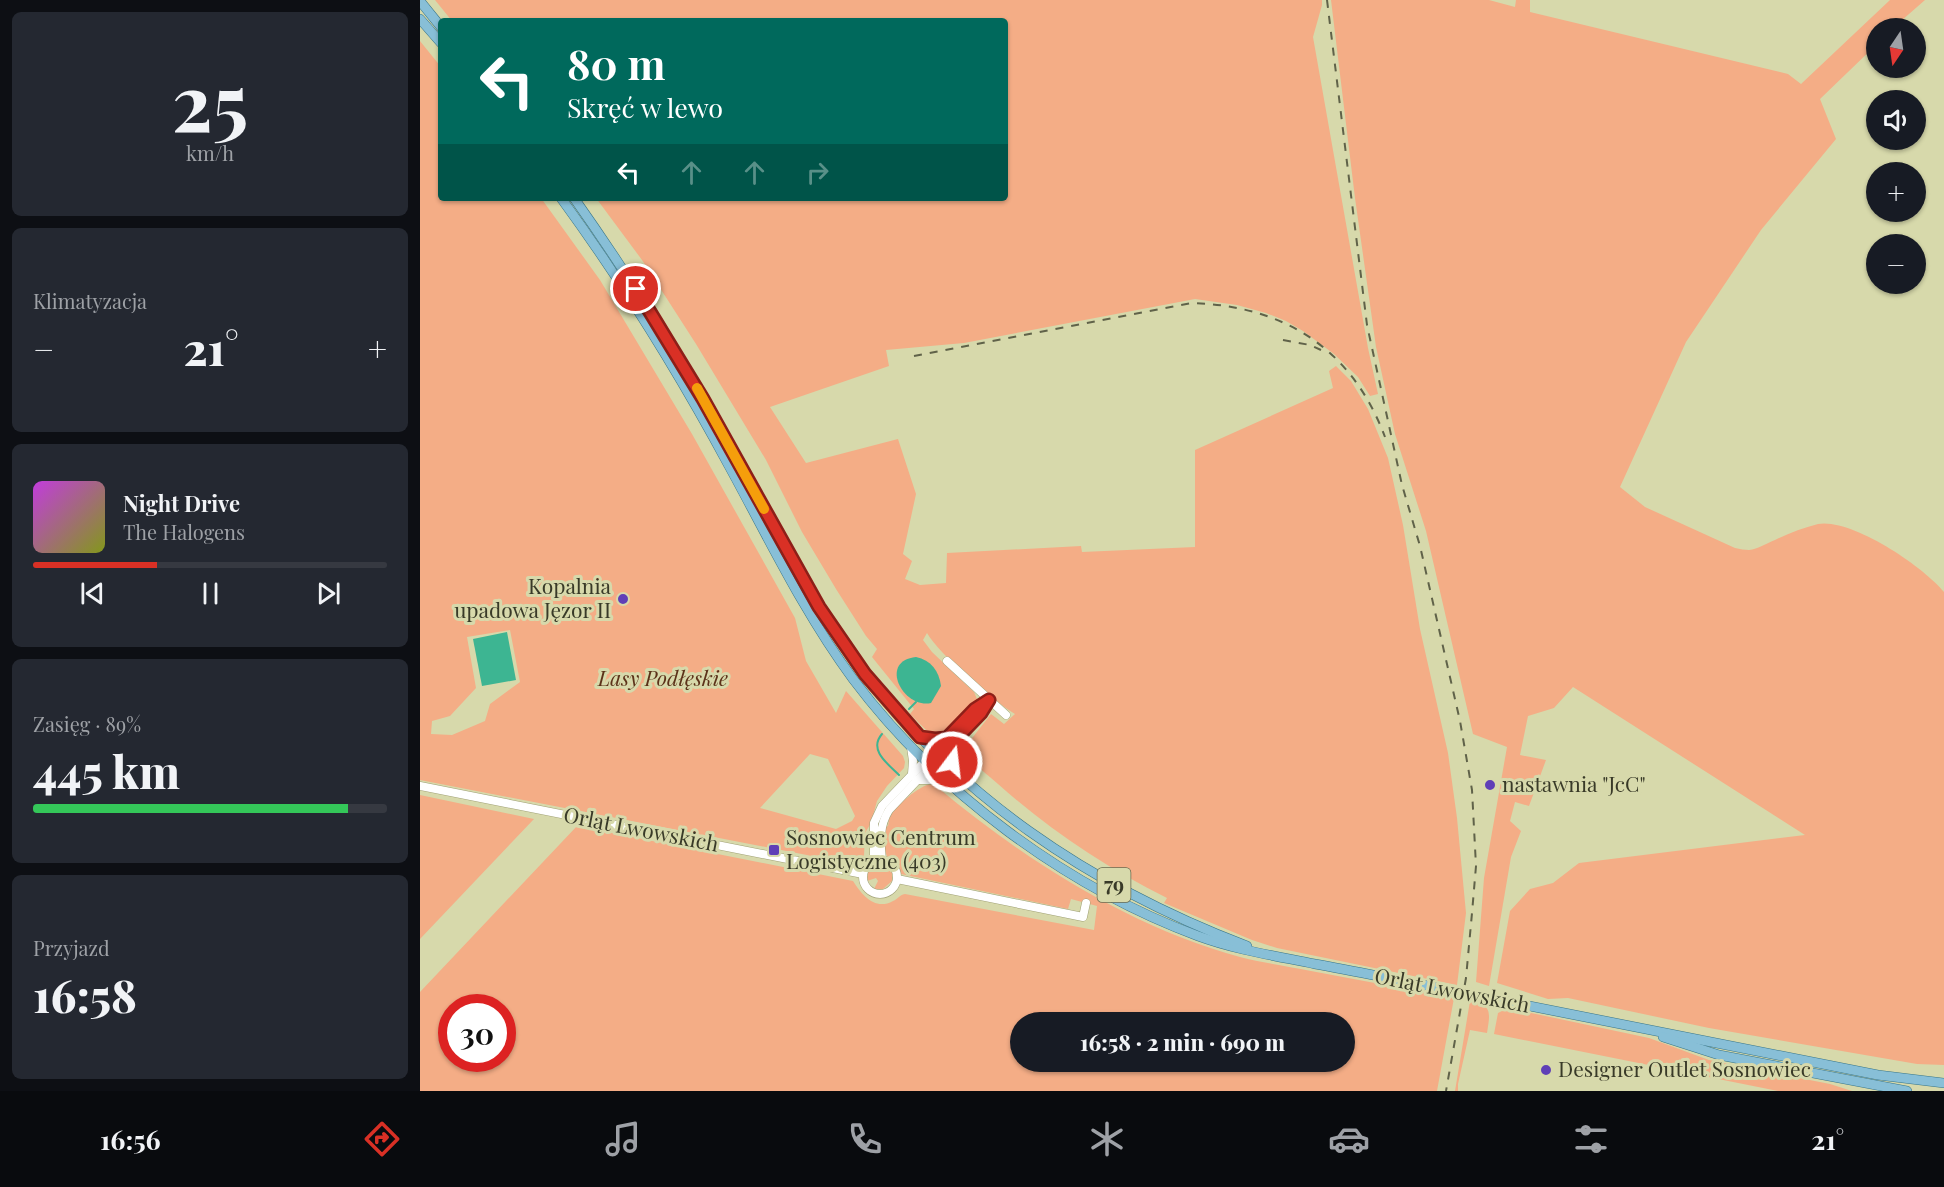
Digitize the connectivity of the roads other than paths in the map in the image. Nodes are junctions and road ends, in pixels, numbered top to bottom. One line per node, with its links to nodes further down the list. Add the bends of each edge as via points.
1 (420, 1): 3 (main road)
2 (420, 19): 4 (main road)
3 (438, 23)
4 (438, 40)
5 (563, 201): 12 (main road, 79, via 684,386 835,654)
6 (576, 201): 10 (main road, 79, via 693,380 819,607 865,674)
7 (947, 661): 8 (street)
8 (989, 700): 9 (street); 11 (street, via 975,709)
9 (1006, 715)
10 (920, 737): 11 (street); 13 (main road, 79)
11 (950, 740): 13 (street); 15 (street)
12 (911, 747): 14 (main road, 79); 16 (street)
13 (936, 754): 14 (street); 15 (main road, 79)
14 (927, 763): 16 (street); 17 (main road, 79)
15 (952, 770): 23 (main road, 79, via 1032,835 1103,880)
16 (914, 777): 17 (street); 19 (street, via 885,816)
17 (945, 780): 23 (main road, 79, via 1002,828 1110,895 1201,936)
18 (420, 786): 20 (street, Orląt Lwowskich)
19 (878, 860): 20 (street, via 867,866); 21 (street, via 892,864)
20 (863, 874): 21 (street, via 866,887 877,894 890,891)
21 (897, 879): 22 (street, via 1083,918)
22 (1086, 903)
23 (1272, 955): 24 (main road, Orląt Lwowskich / 79, bridge)
24 (1632, 1027): 25 (main road, Orląt Lwowskich / 79, via 1878,1075); 26 (main road, Orląt Lwowskich / 79, via 1719,1055)
25 (1944, 1083)
26 (1907, 1091)

